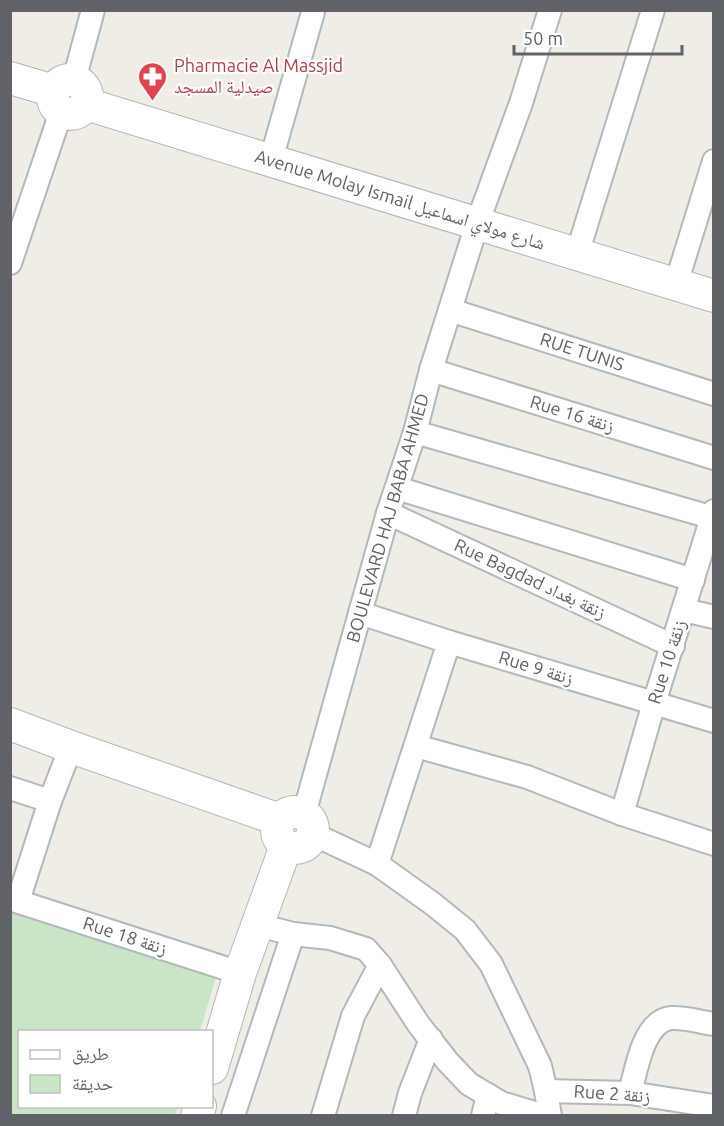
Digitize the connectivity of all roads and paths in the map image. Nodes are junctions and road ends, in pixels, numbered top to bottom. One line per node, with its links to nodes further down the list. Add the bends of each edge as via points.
1 (93, 10): 6 (street)
2 (550, 10): 9 (street, BOULEVARD HAJ BABA AHMED)
3 (313, 11): 7 (street)
4 (653, 11): 10 (street)
5 (10, 78): 6 (street, Avenue Molay Ismail شارع مولاي اسماعيل)
6 (69, 97): 7 (street, Avenue Molay Ismail شارع مولاي اسماعيل); 11 (street)
7 (271, 160): 9 (street, Avenue Molay Ismail شارع مولاي اسماعيل)
8 (714, 160): 12 (street)
9 (477, 224): 10 (street, Avenue Molay Ismail شارع مولاي اسماعيل); 14 (street, BOULEVARD HAJ BABA AHMED)
10 (577, 254): 12 (street, Avenue Molay Ismail شارع مولاي اسماعيل)
11 (10, 263)
12 (676, 284): 13 (street, Avenue Molay Ismail شارع مولاي اسماعيل)
13 (714, 296)
14 (450, 310): 15 (street, BOULEVARD HAJ BABA AHMED); 16 (street, RUE TUNIS)
15 (431, 370): 17 (street, BOULEVARD HAJ BABA AHMED); 18 (street, Rue 16 زنقة)
16 (714, 394)
17 (415, 432): 19 (street, BOULEVARD HAJ BABA AHMED); 21 (street)
18 (714, 458)
19 (397, 488): 20 (street, BOULEVARD HAJ BABA AHMED); 22 (street)
20 (388, 513): 24 (street, BOULEVARD HAJ BABA AHMED); 27 (street, Rue Bagdad زنقة بغداد)
21 (713, 516): 22 (street, Rue 10 زنقة)
22 (693, 580): 23 (street, Rue 10 زنقة)
23 (684, 610): 25 (street); 27 (street, Rue 10 زنقة)
24 (360, 613): 26 (street, Rue 9 زنقة); 36 (street, BOULEVARD HAJ BABA AHMED)
25 (714, 617)
26 (449, 642): 28 (street, Rue 9 زنقة); 31 (street)
27 (673, 646): 28 (street, Rue 10 زنقة)
28 (654, 703): 29 (street, Rue 9 زنقة); 35 (street, Rue 10 زنقة)
29 (714, 721)
30 (10, 724): 32 (street)
31 (416, 746): 35 (street, via 527,777); 38 (street)
32 (71, 747): 34 (street); 36 (street)
33 (10, 788): 34 (street)
34 (50, 801): 39 (street)
35 (622, 814): 37 (street)
36 (296, 828): 38 (street); 40 (street, BOULEVARD HAJ BABA AHMED)
37 (714, 844)
38 (377, 864): 47 (street, via 465,930 491,964 540,1066)
39 (14, 900): 43 (street, Rue 18 زنقة)
40 (258, 925): 41 (street); 43 (street, BOULEVARD HAJ BABA AHMED)
41 (293, 934): 42 (street, via 330,938 366,949); 51 (street)
42 (380, 965): 45 (street); 52 (street, via 353,1016)
43 (240, 973): 46 (street, BOULEVARD HAJ BABA AHMED)
44 (714, 1024): 48 (street, via 669,1018 655,1027 644,1043)
45 (430, 1039): 49 (street); 53 (street)
46 (213, 1065)
47 (546, 1091): 48 (street, Rue 2 زنقة); 55 (street)
48 (630, 1093): 50 (street, Rue 2 زنقة)
49 (485, 1105): 54 (street, via 501,1103)
50 (714, 1106)
51 (233, 1116)
52 (323, 1116)
53 (404, 1116)
54 (544, 1116)
55 (550, 1116)

